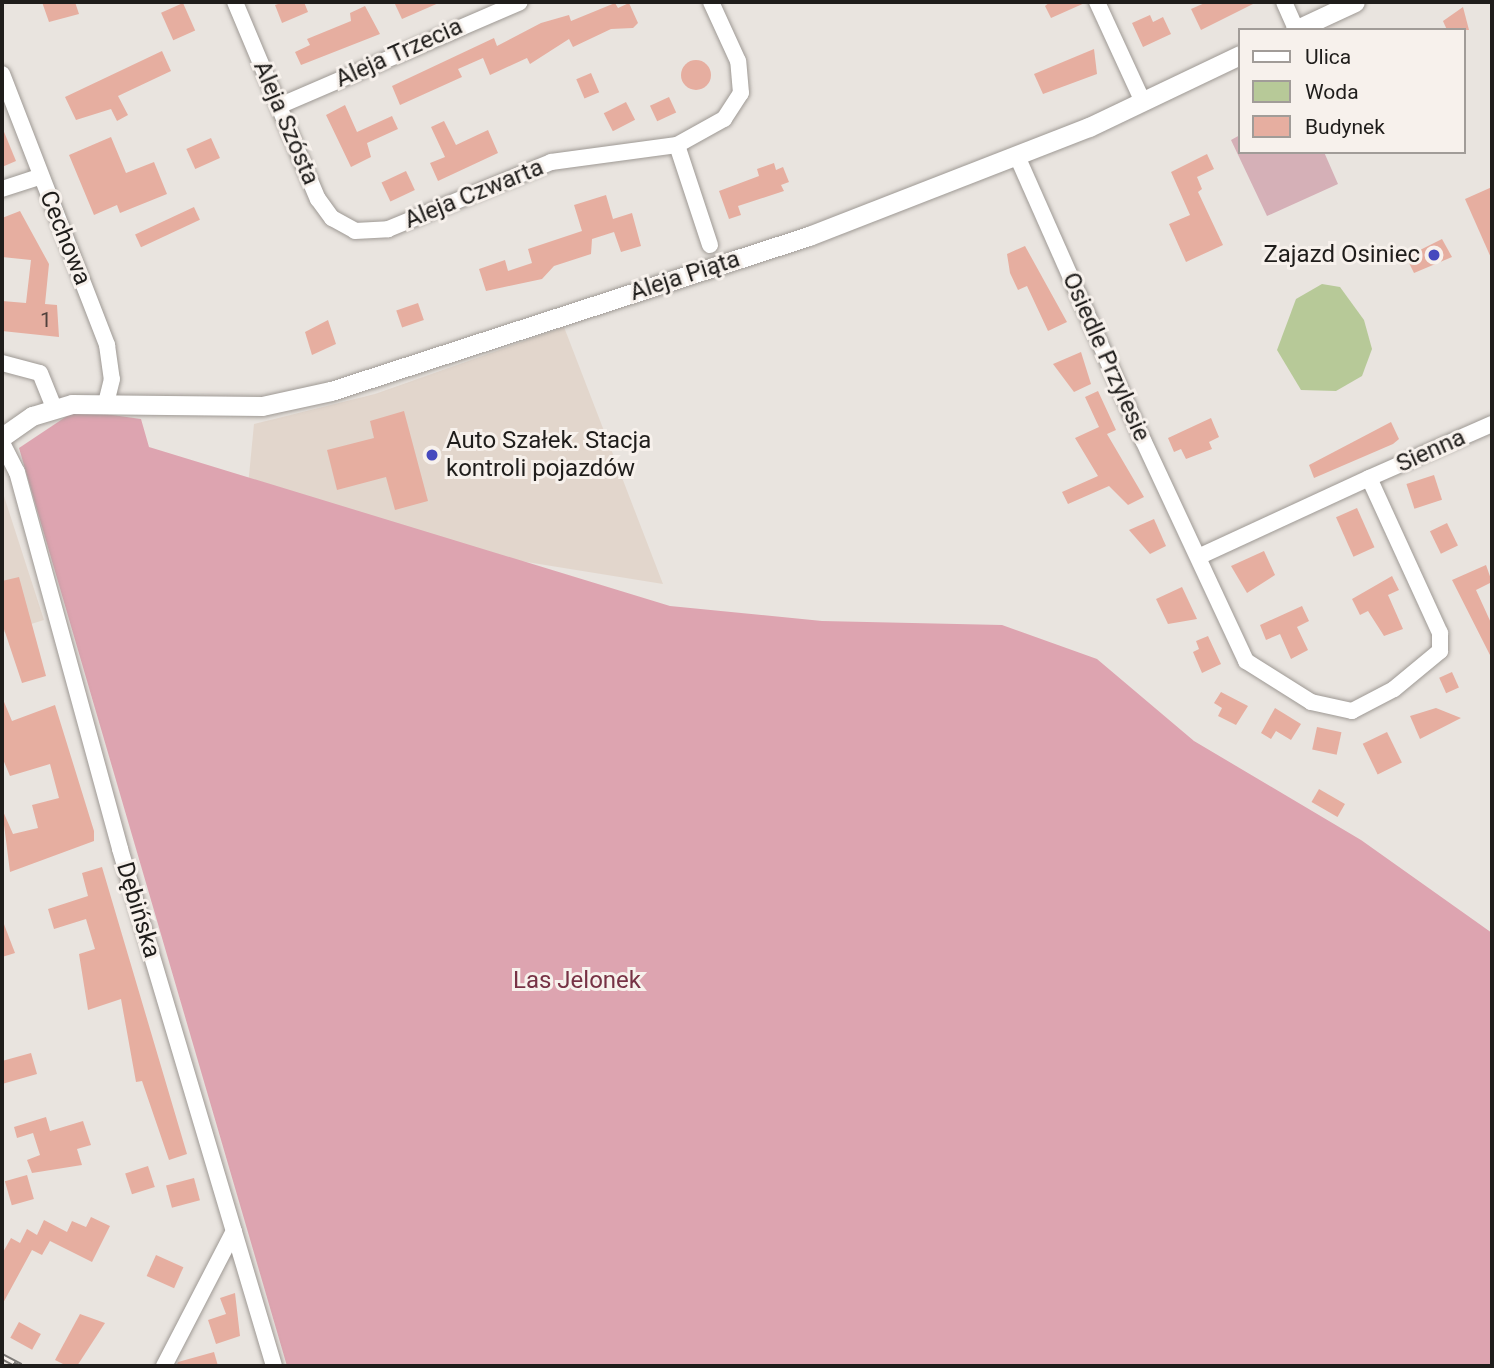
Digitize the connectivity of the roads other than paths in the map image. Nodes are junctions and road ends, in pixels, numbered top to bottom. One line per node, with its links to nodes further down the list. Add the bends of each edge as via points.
1 (235, 2): 12 (street, Aleja Szósta)
2 (520, 2): 12 (street, Aleja Trzecia)
3 (711, 2): 13 (street, via 738,61 739,102 715,125)
4 (1097, 2): 11 (street)
5 (1284, 2): 7 (street)
6 (1355, 2): 8 (street)
7 (1296, 28)
8 (1298, 28)
9 (1238, 56): 11 (street, Aleja Piąta)
10 (2, 74): 15 (street, Cechowa)
11 (1143, 102): 14 (street, Aleja Piąta)
12 (279, 106): 17 (street, Aleja Szósta, via 324,210)
13 (677, 145): 17 (street, Aleja Czwarta, via 551,162 388,229); 18 (street)
14 (1017, 156): 20 (street, Aleja Piąta, via 809,236 331,391 262,406); 26 (street, Osiedle Przylesie)
15 (40, 177): 16 (street); 20 (street, Cechowa, via 107,345 112,379)
16 (2, 189)
17 (355, 230)
18 (710, 245)
19 (2, 363): 21 (street, via 40,373)
20 (107, 404): 21 (street, Aleja Piąta)
21 (54, 408): 23 (street)
22 (1492, 424): 25 (street, Sienna)
23 (2, 437)
24 (2, 443): 27 (street, Dębińska, via 17,472)
25 (1369, 478): 26 (street); 26 (street, Osiedle Przylesie, via 1442,644 1430,662 1361,708 1345,711 1311,702 1246,661)
26 (1198, 557)
27 (233, 1231): 28 (street); 29 (street, Dębińska)
28 (164, 1366)
29 (274, 1366)

